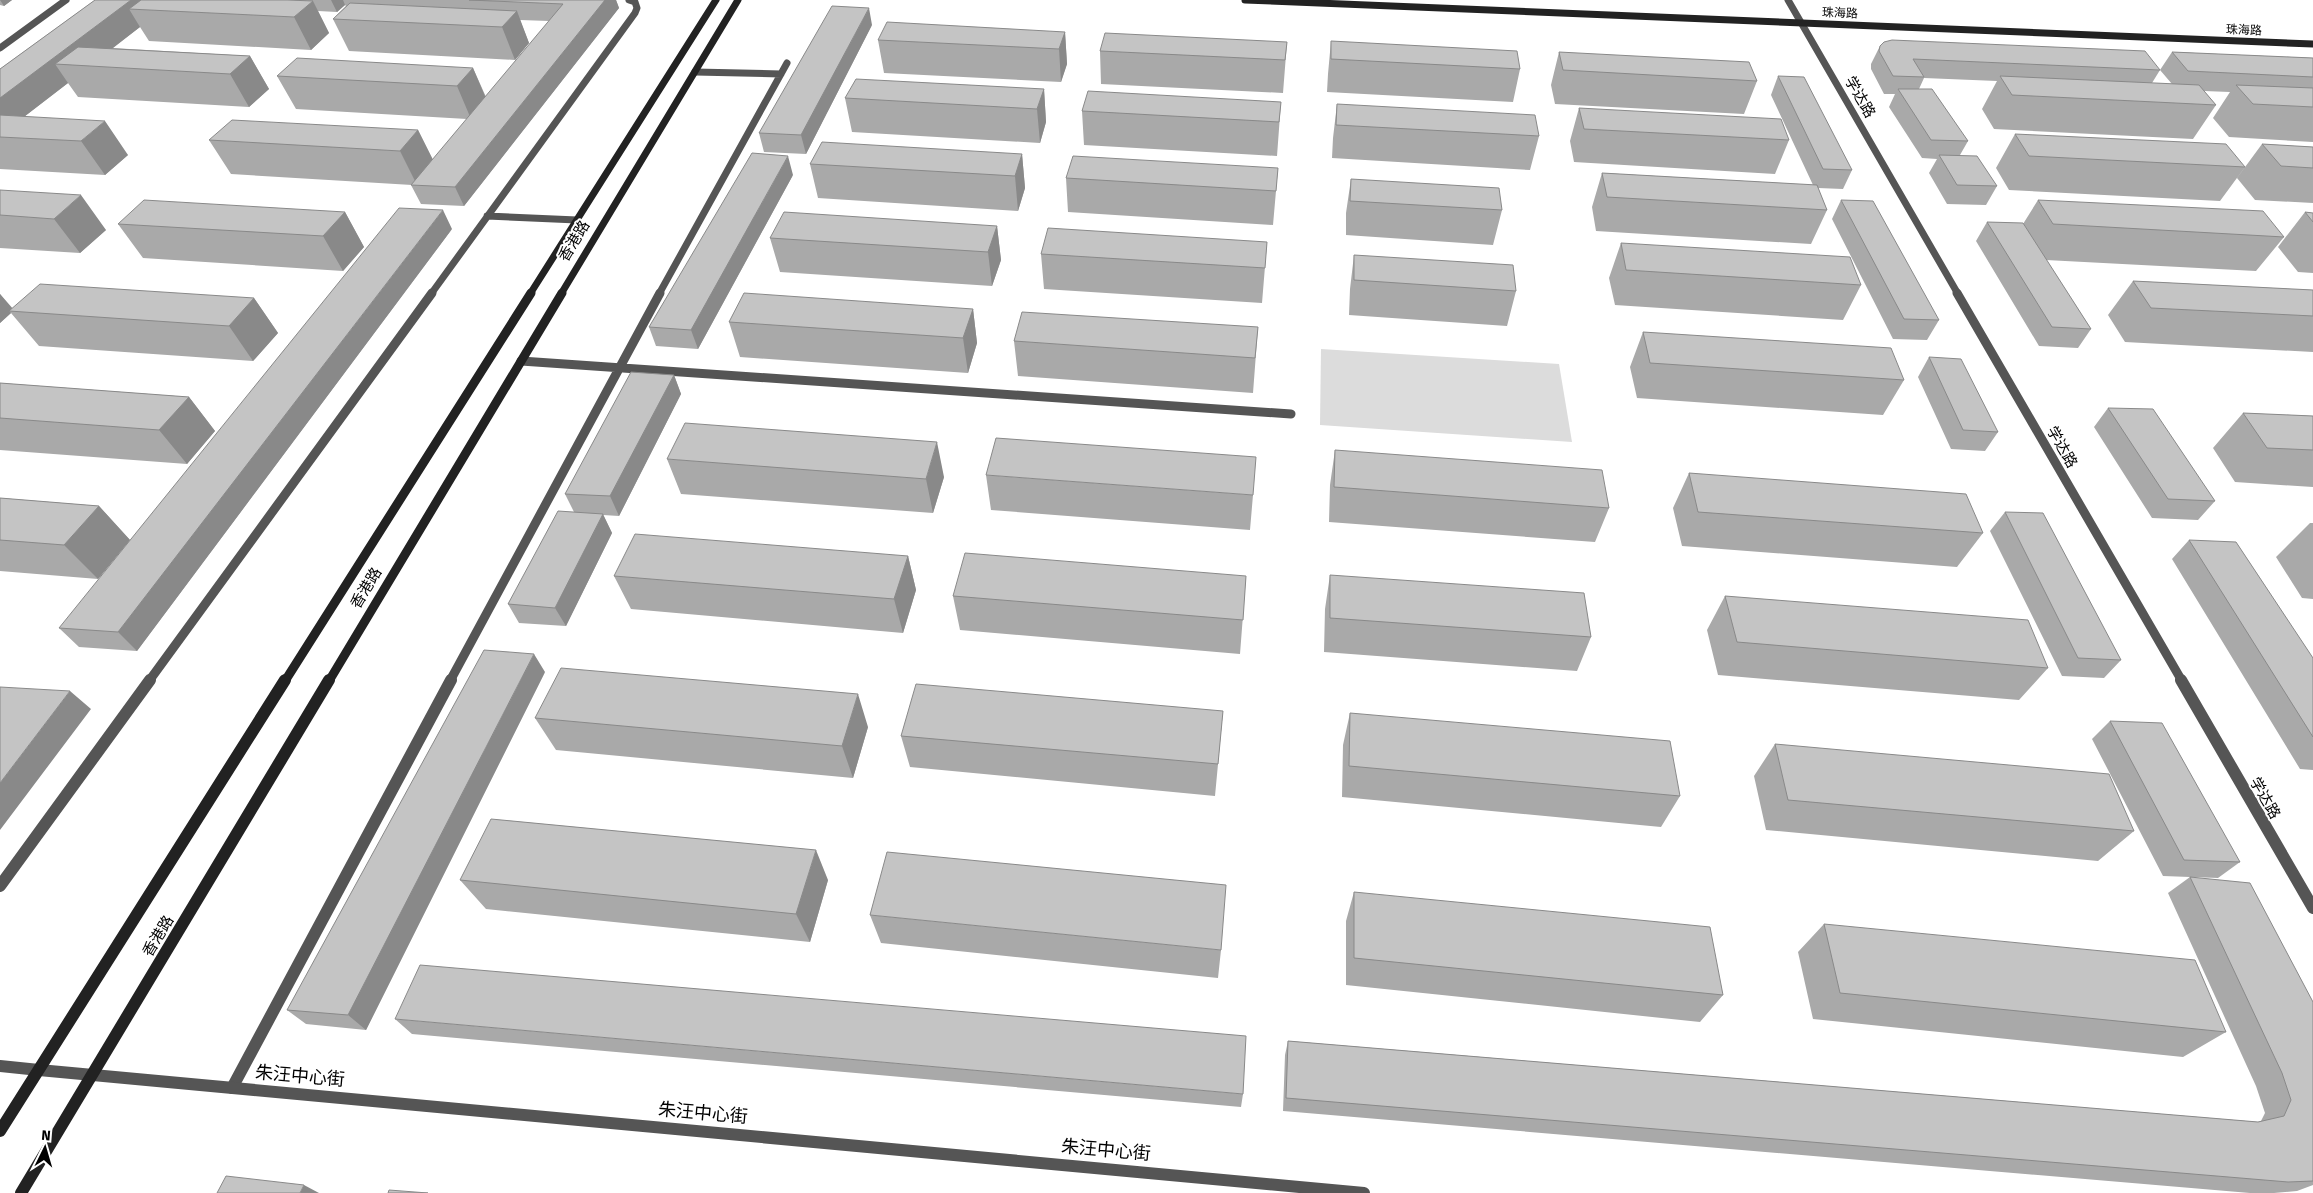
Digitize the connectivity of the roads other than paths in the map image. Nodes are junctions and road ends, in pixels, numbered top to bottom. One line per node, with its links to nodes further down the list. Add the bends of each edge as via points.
1 (66, 0): 10 (street)
2 (103, 0): 14 (street)
3 (629, 0): 15 (street, via 635,2 635,13)
4 (716, 0): 16 (main road, 香港路)
5 (738, 0): 12 (main road, 香港路)
6 (1246, 0): 8 (main road, 珠海路)
7 (1788, 0): 8 (street, 学达路)
8 (1801, 22): 9 (main road, 珠海路); 21 (street, 学达路)
9 (2313, 44)
10 (0, 48)
11 (787, 63): 13 (street)
12 (695, 72): 13 (street); 17 (main road, 香港路)
13 (781, 74): 18 (street)
14 (0, 77)
15 (487, 216): 16 (street); 20 (street)
16 (577, 220): 23 (main road, 香港路)
17 (521, 361): 18 (street); 24 (main road, 香港路)
18 (619, 367): 19 (street); 25 (street)
19 (1291, 414)
20 (0, 886)
21 (2313, 908)
22 (0, 1066): 23 (street, 朱汪中心街)
23 (39, 1070): 24 (street, 朱汪中心街); 26 (main road, 香港路)
24 (93, 1076): 25 (street, 朱汪中心街); 27 (main road, 香港路)
25 (232, 1088): 28 (street, 朱汪中心街)
26 (0, 1131)
27 (21, 1193)
28 (1364, 1193)

